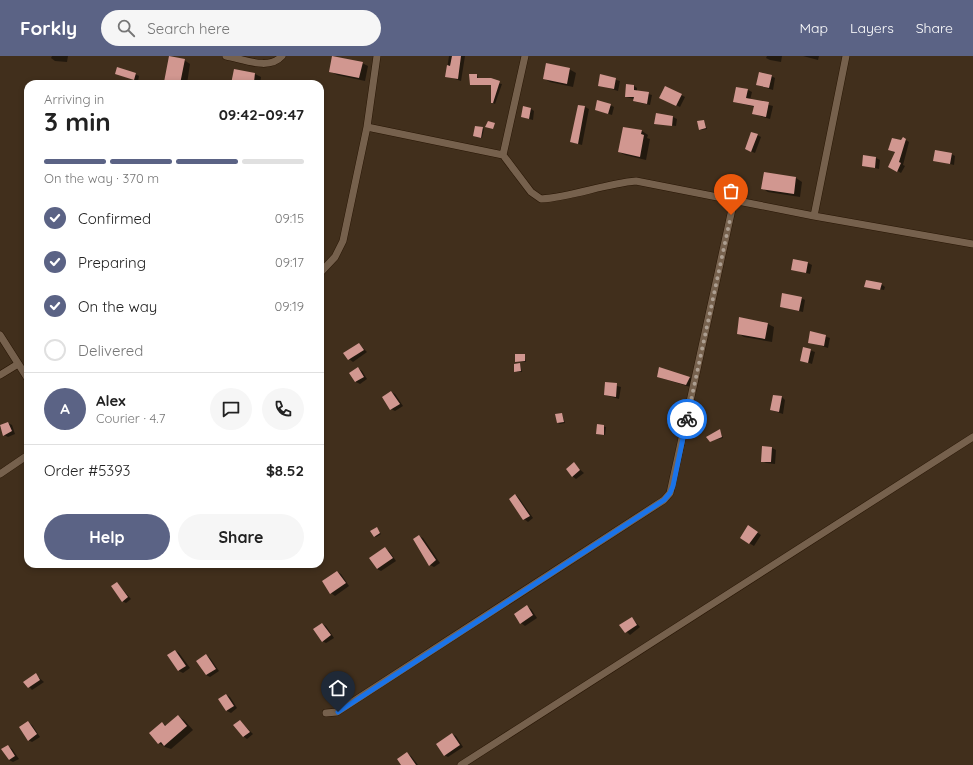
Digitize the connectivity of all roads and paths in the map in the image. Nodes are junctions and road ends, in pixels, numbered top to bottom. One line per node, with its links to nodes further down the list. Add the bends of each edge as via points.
1 (226, 56): 2 (street, via 263,64 275,62)
2 (282, 56)
3 (377, 56): 6 (street)
4 (525, 56): 7 (street)
5 (846, 56): 9 (street)
6 (367, 127): 7 (street); 11 (street, via 343,241 336,257)
7 (503, 155): 8 (street, via 531,192 541,199 636,181)
8 (734, 200): 9 (street); 19 (street, via 670,493 664,500 338,712)
9 (814, 216): 10 (street)
10 (973, 244)
11 (324, 269)
12 (0, 335): 13 (street)
13 (18, 364): 14 (street); 15 (street)
14 (24, 373)
15 (0, 375)
16 (973, 437): 20 (street)
17 (24, 457): 18 (street)
18 (0, 474)
19 (326, 713)
20 (461, 765)

